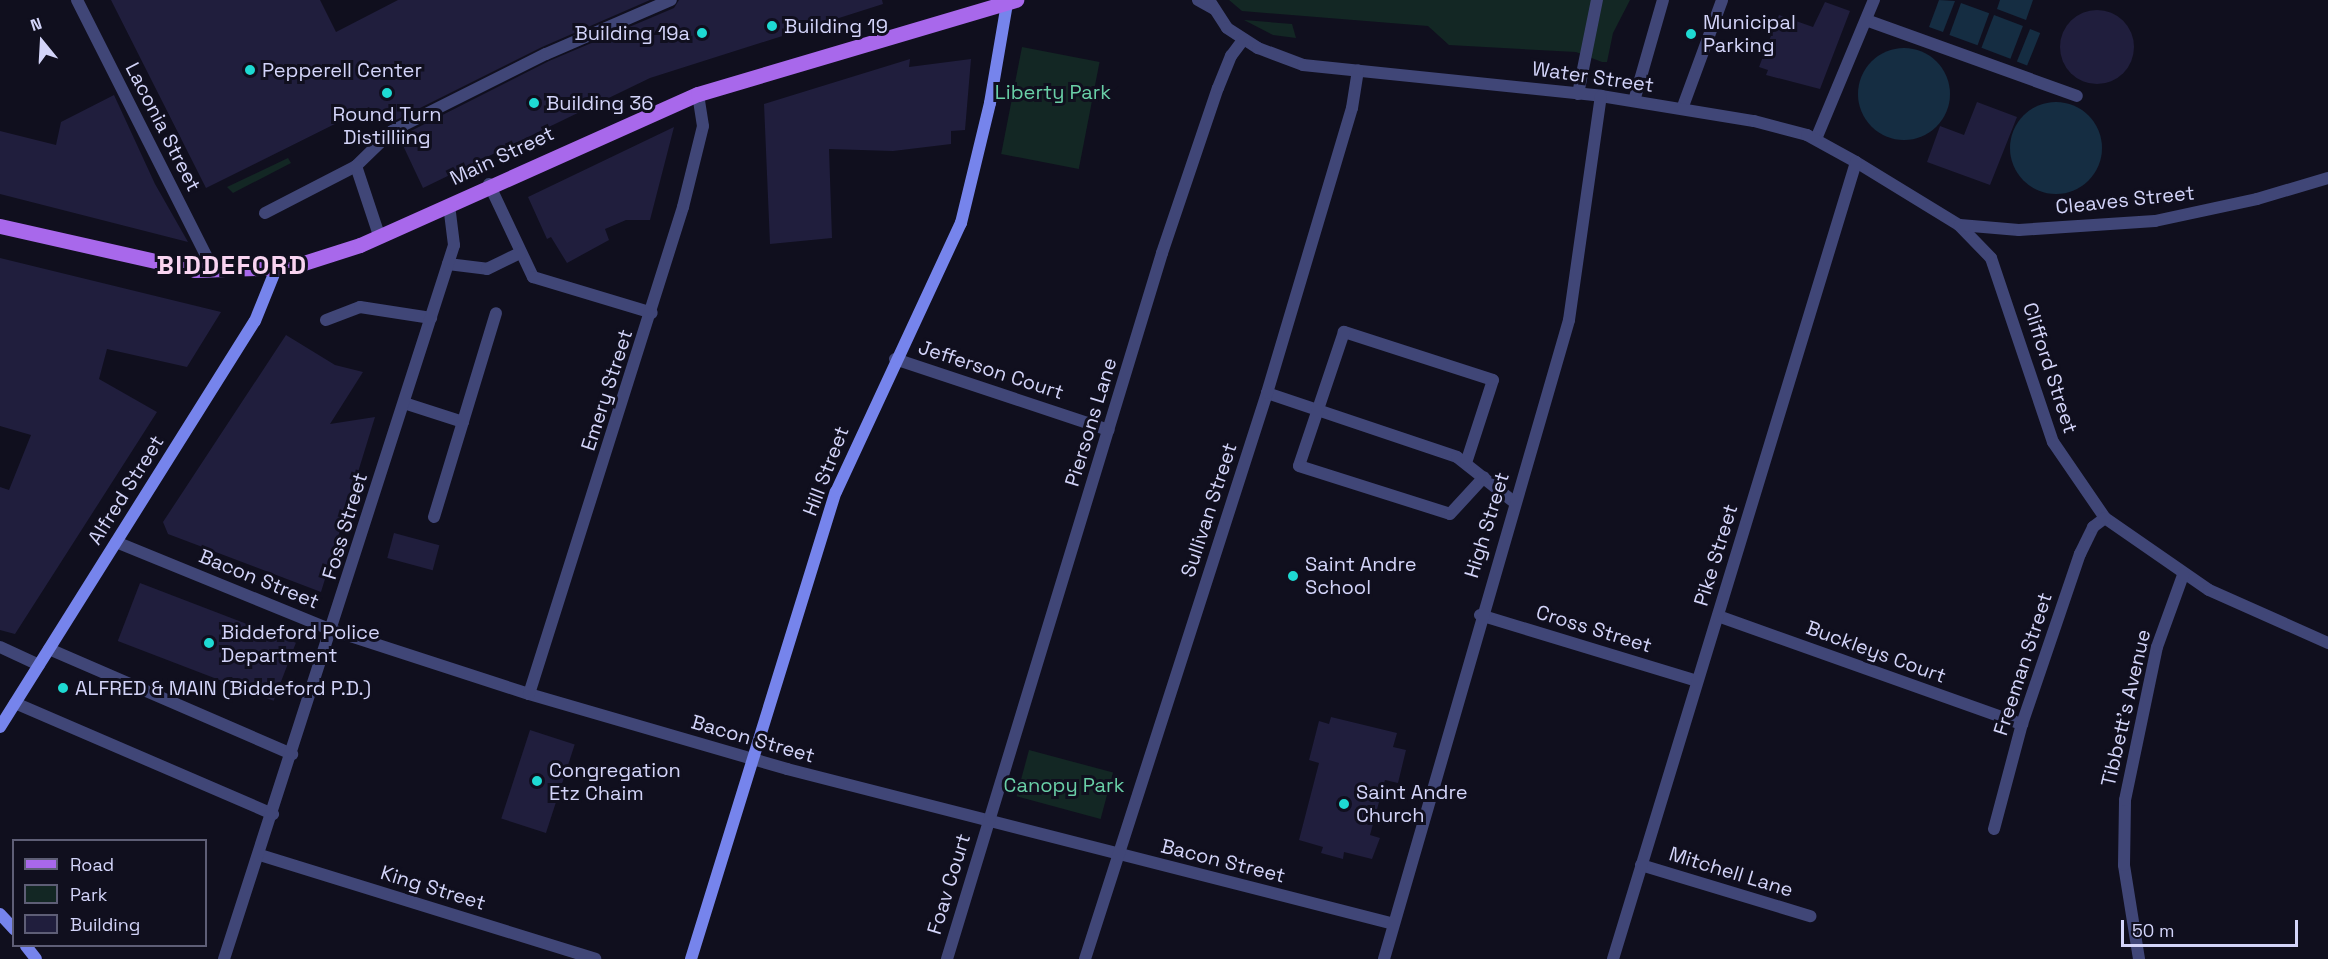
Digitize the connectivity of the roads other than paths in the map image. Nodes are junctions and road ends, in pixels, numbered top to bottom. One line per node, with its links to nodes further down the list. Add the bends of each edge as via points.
1 (76, 0): 32 (street, Laconia Street)
2 (671, 0): 21 (street, via 546,54 392,131)
3 (1198, 0): 9 (street)
4 (1597, 0): 14 (street)
5 (1664, 0): 17 (street)
6 (1722, 0): 18 (street)
7 (1874, 0): 10 (street)
8 (1012, 2): 13 (main road, Main Street); 37 (street, Hill Street, via 961,223)
9 (1212, 4): 11 (street, Water Street, via 1227,28)
10 (1866, 20): 16 (street); 19 (street)
11 (1244, 39): 12 (street, Water Street, via 1303,65); 42 (street, Piersons Lane, via 1218,88)
12 (1358, 70): 14 (street, Water Street); 38 (street, Sullivan Street, via 1352,108)
13 (698, 94): 23 (main road, Main Street); 34 (street, Emery Street, via 703,126)
14 (1578, 94): 15 (street, Water Street)
15 (1601, 96): 17 (street, Water Street); 45 (street, High Street, via 1578,280)
16 (2078, 96)
17 (1634, 101): 18 (street, Water Street)
18 (1682, 109): 19 (street, Water Street, via 1772,124)
19 (1816, 139): 20 (street, Water Street)
20 (1856, 162): 26 (street, Water Street); 51 (street, Pike Street)
21 (356, 166): 25 (street); 28 (street)
22 (2328, 178): 26 (street, Cleaves Street, via 2257,200 2155,221 2019,230)
23 (489, 184): 24 (main road, Main Street); 29 (street)
24 (449, 205): 28 (main road, Main Street); 30 (street, Foss Street, via 454,227)
25 (265, 213)
26 (1959, 225): 47 (street, Clifford Street, via 1997,269 2053,442)
27 (0, 226): 32 (main road, Main Street, via 179,268)
28 (379, 235): 31 (main road, Main Street, via 320,260)
29 (520, 254): 30 (street, via 486,269); 34 (street, via 533,277)
30 (448, 264): 35 (street, Foss Street)
31 (276, 269): 32 (main road, Main Street); 48 (street, Alfred Street, via 255,321)
32 (214, 271)
33 (496, 313): 41 (street)
34 (652, 314): 58 (street, Emery Street)
35 (431, 318): 36 (street, via 360,307); 39 (street, Foss Street)
36 (326, 320)
37 (895, 359): 42 (street, Jefferson Court); 63 (street, Hill Street, via 836,492)
38 (1267, 393): 40 (street); 68 (street, Sullivan Street)
39 (404, 403): 41 (street); 52 (street, Foss Street)
40 (1318, 411): 43 (street); 43 (street, via 1344,332 1493,380); 44 (street, via 1299,466 1450,514)
41 (463, 422): 46 (street)
42 (1109, 430): 65 (street, Piersons Lane)
43 (1466, 463): 44 (street)
44 (1484, 477): 45 (street)
45 (1514, 502): 50 (street, High Street)
46 (434, 517)
47 (2104, 518): 49 (street, Clifford Street); 60 (street, Freeman Street, via 2093,527 2080,554)
48 (116, 542): 52 (street, Bacon Street); 55 (street, Alfred Street)
49 (2183, 575): 53 (street, Clifford Street, via 2278,624); 81 (street, Tibbett's Avenue, via 2157,647 2125,800 2124,865)
50 (1480, 615): 57 (street, Cross Street); 72 (street, High Street)
51 (1718, 616): 57 (street, Pike Street); 60 (street, Buckleys Court)
52 (332, 630): 58 (street, Bacon Street); 62 (street, Foss Street)
53 (2328, 643)
54 (0, 647): 56 (street)
55 (50, 649): 56 (street, Alfred Street); 62 (street)
56 (39, 665): 59 (street, Alfred Street)
57 (1697, 681): 69 (street, Pike Street)
58 (529, 694): 63 (street, Bacon Street)
59 (15, 703): 61 (street, Alfred Street); 64 (street)
60 (2022, 724): 66 (street, Freeman Street)
61 (0, 727)
62 (292, 754): 64 (street, Foss Street)
63 (753, 759): 65 (street, Bacon Street); 76 (street, Hill Street)
64 (273, 814): 67 (street, Foss Street)
65 (989, 821): 68 (street, Bacon Street); 77 (street, Foav Court)
66 (1994, 829)
67 (260, 855): 74 (street, Foss Street); 75 (street, King Street)
68 (1118, 855): 72 (street, Bacon Street); 78 (street, Sullivan Street)
69 (1641, 865): 71 (street, Mitchell Lane); 80 (street, Pike Street)
70 (0, 914): 73 (street)
71 (1810, 916)
72 (1394, 924): 79 (street, High Street)
73 (12, 927)
74 (224, 959)
75 (595, 959)
76 (691, 959)
77 (947, 959)
78 (1085, 959)
79 (1384, 959)
80 (1613, 959)
81 (2139, 959)

